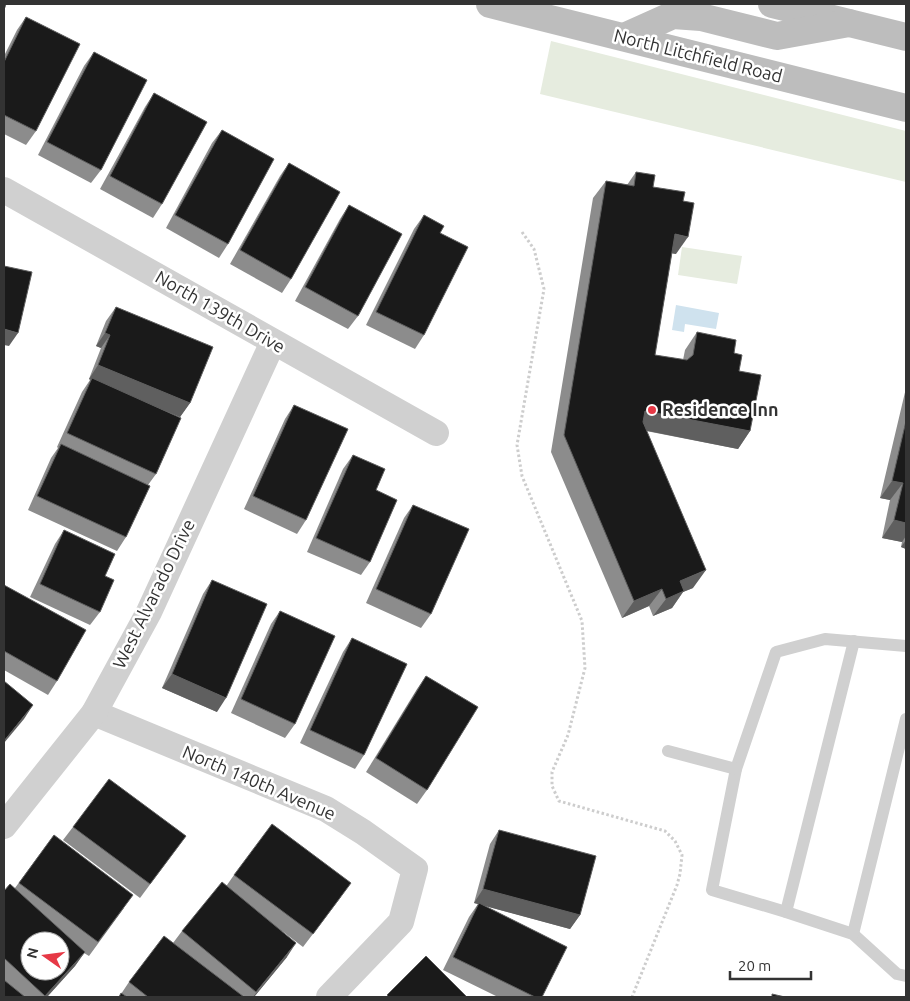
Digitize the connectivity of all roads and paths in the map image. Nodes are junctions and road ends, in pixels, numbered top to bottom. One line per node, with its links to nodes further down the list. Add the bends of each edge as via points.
1 (490, 4): 4 (main road, North Litchfield Road)
2 (772, 4): 3 (main road)
3 (849, 23): 4 (main road, via 777,36 701,17 673,15); 5 (main road)
4 (624, 37): 6 (main road, North Litchfield Road)
5 (906, 37)
6 (906, 108)
7 (4, 190): 9 (street, North 139th Drive)
8 (522, 232): 22 (path, via 534,249 544,289 517,445 522,476 582,621 585,668 568,735 552,772 552,786 559,801 665,831 682,855 678,885)
9 (273, 342): 10 (street, North 139th Drive); 13 (street, West Alvarado Drive, via 149,612)
10 (436, 433)
11 (854, 642): 12 (lane); 16 (lane, via 825,639 776,652); 18 (lane)
12 (906, 646)
13 (94, 713): 17 (street, West Alvarado Drive); 21 (street, North 140th Avenue, via 326,809 414,869 400,922)
14 (906, 719): 19 (lane)
15 (668, 751): 16 (lane)
16 (736, 770): 18 (lane, via 712,890)
17 (4, 826)
18 (786, 912): 19 (lane)
19 (853, 934): 20 (lane, via 897,974)
20 (906, 976)
21 (329, 997)
22 (632, 997)

